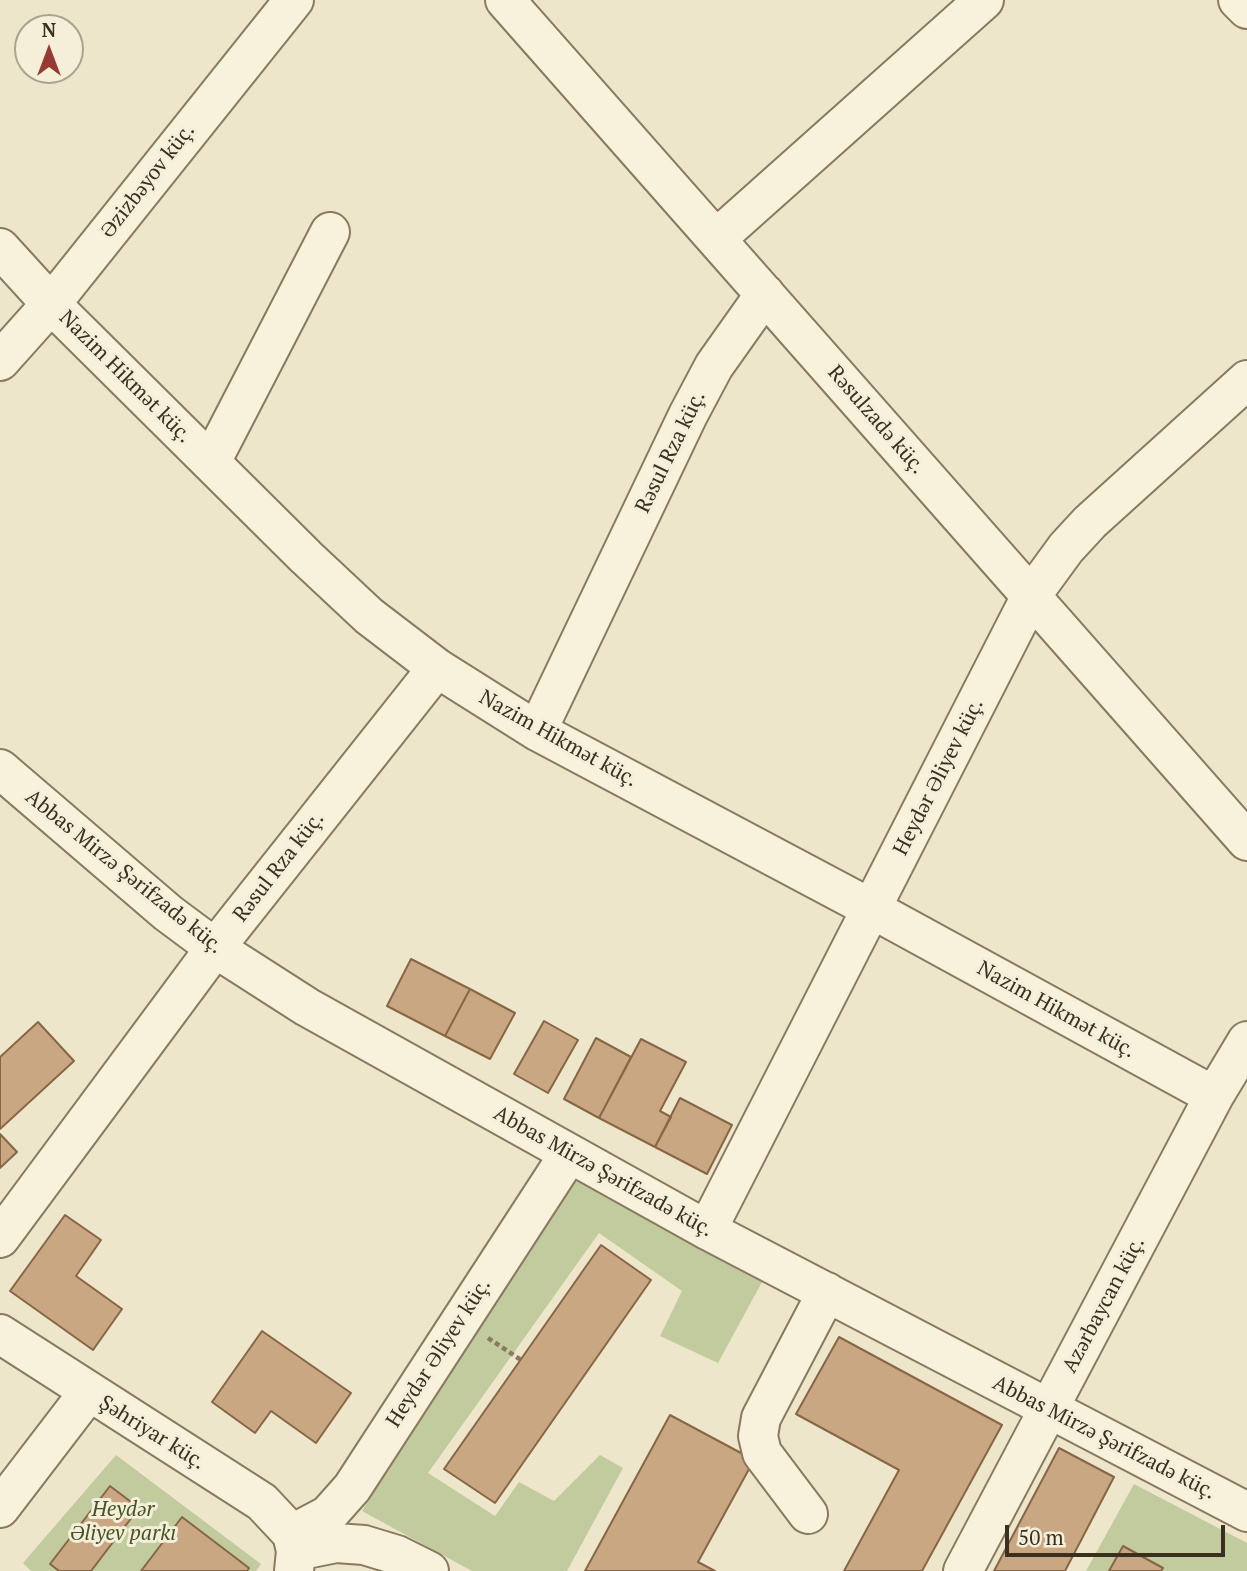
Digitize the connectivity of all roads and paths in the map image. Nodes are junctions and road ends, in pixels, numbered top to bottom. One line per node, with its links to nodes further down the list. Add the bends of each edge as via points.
1 (294, 0): 10 (street, Əzizbəyov küç.)
2 (505, 0): 7 (street, Rəsulzadə küç.)
3 (984, 0): 7 (street)
4 (1238, 0): 5 (street)
5 (1247, 9)
6 (330, 232): 13 (street)
7 (716, 239): 9 (street, Rəsulzadə küç.)
8 (0, 248): 10 (street, Nazim Hikmət küç.)
9 (765, 295): 14 (street, Rəsulzadə küç.); 16 (street, Rəsul Rza küç., via 714,366 688,415)
10 (51, 304): 11 (street, Əzizbəyov küç.); 13 (street, Nazim Hikmət küç.)
11 (0, 360)
12 (1247, 380): 14 (street, Heydər Əliyev küç., via 1090,522)
13 (211, 462): 15 (street, Nazim Hikmət küç., via 369,615)
14 (1031, 596): 18 (street, Rəsulzadə küç.); 19 (street, Heydər Əliyev küç.)
15 (437, 668): 16 (street, Nazim Hikmət küç.); 20 (street, Rəsul Rza küç.)
16 (537, 731): 19 (street, Nazim Hikmət küç.)
17 (0, 769): 20 (street, Abbas Mirzə Şərifzadə küç.)
18 (1247, 841)
19 (873, 909): 22 (street, Nazim Hikmət küç.); 24 (street, Heydər Əliyev küç.)
20 (215, 948): 23 (street, Abbas Mirzə Şərifzadə küç., via 307,1007); 25 (street, Rəsul Rza küç.)
21 (1247, 1041): 22 (street, Azərbaycan küç.)
22 (1214, 1096): 29 (street, Azərbaycan küç.)
23 (569, 1154): 24 (street, Abbas Mirzə Şərifzadə küç.); 33 (street, Heydər Əliyev küç., via 352,1488)
24 (707, 1230): 26 (street, Abbas Mirzə Şərifzadə küç.)
25 (0, 1238)
26 (827, 1293): 29 (street, Abbas Mirzə Şərifzadə küç.); 32 (street, via 761,1418 758,1436 762,1452)
27 (0, 1334): 28 (street, Şəhriyar küç.)
28 (88, 1393): 30 (street); 33 (street, Şəhriyar küç., via 262,1502)
29 (1048, 1410): 31 (street, Abbas Mirzə Şərifzadə küç.); 35 (street, Azərbaycan küç.)
30 (0, 1508)
31 (1247, 1512)
32 (808, 1514)
33 (294, 1549): 34 (street, via 336,1543 364,1545)
34 (429, 1571)
35 (963, 1571)

